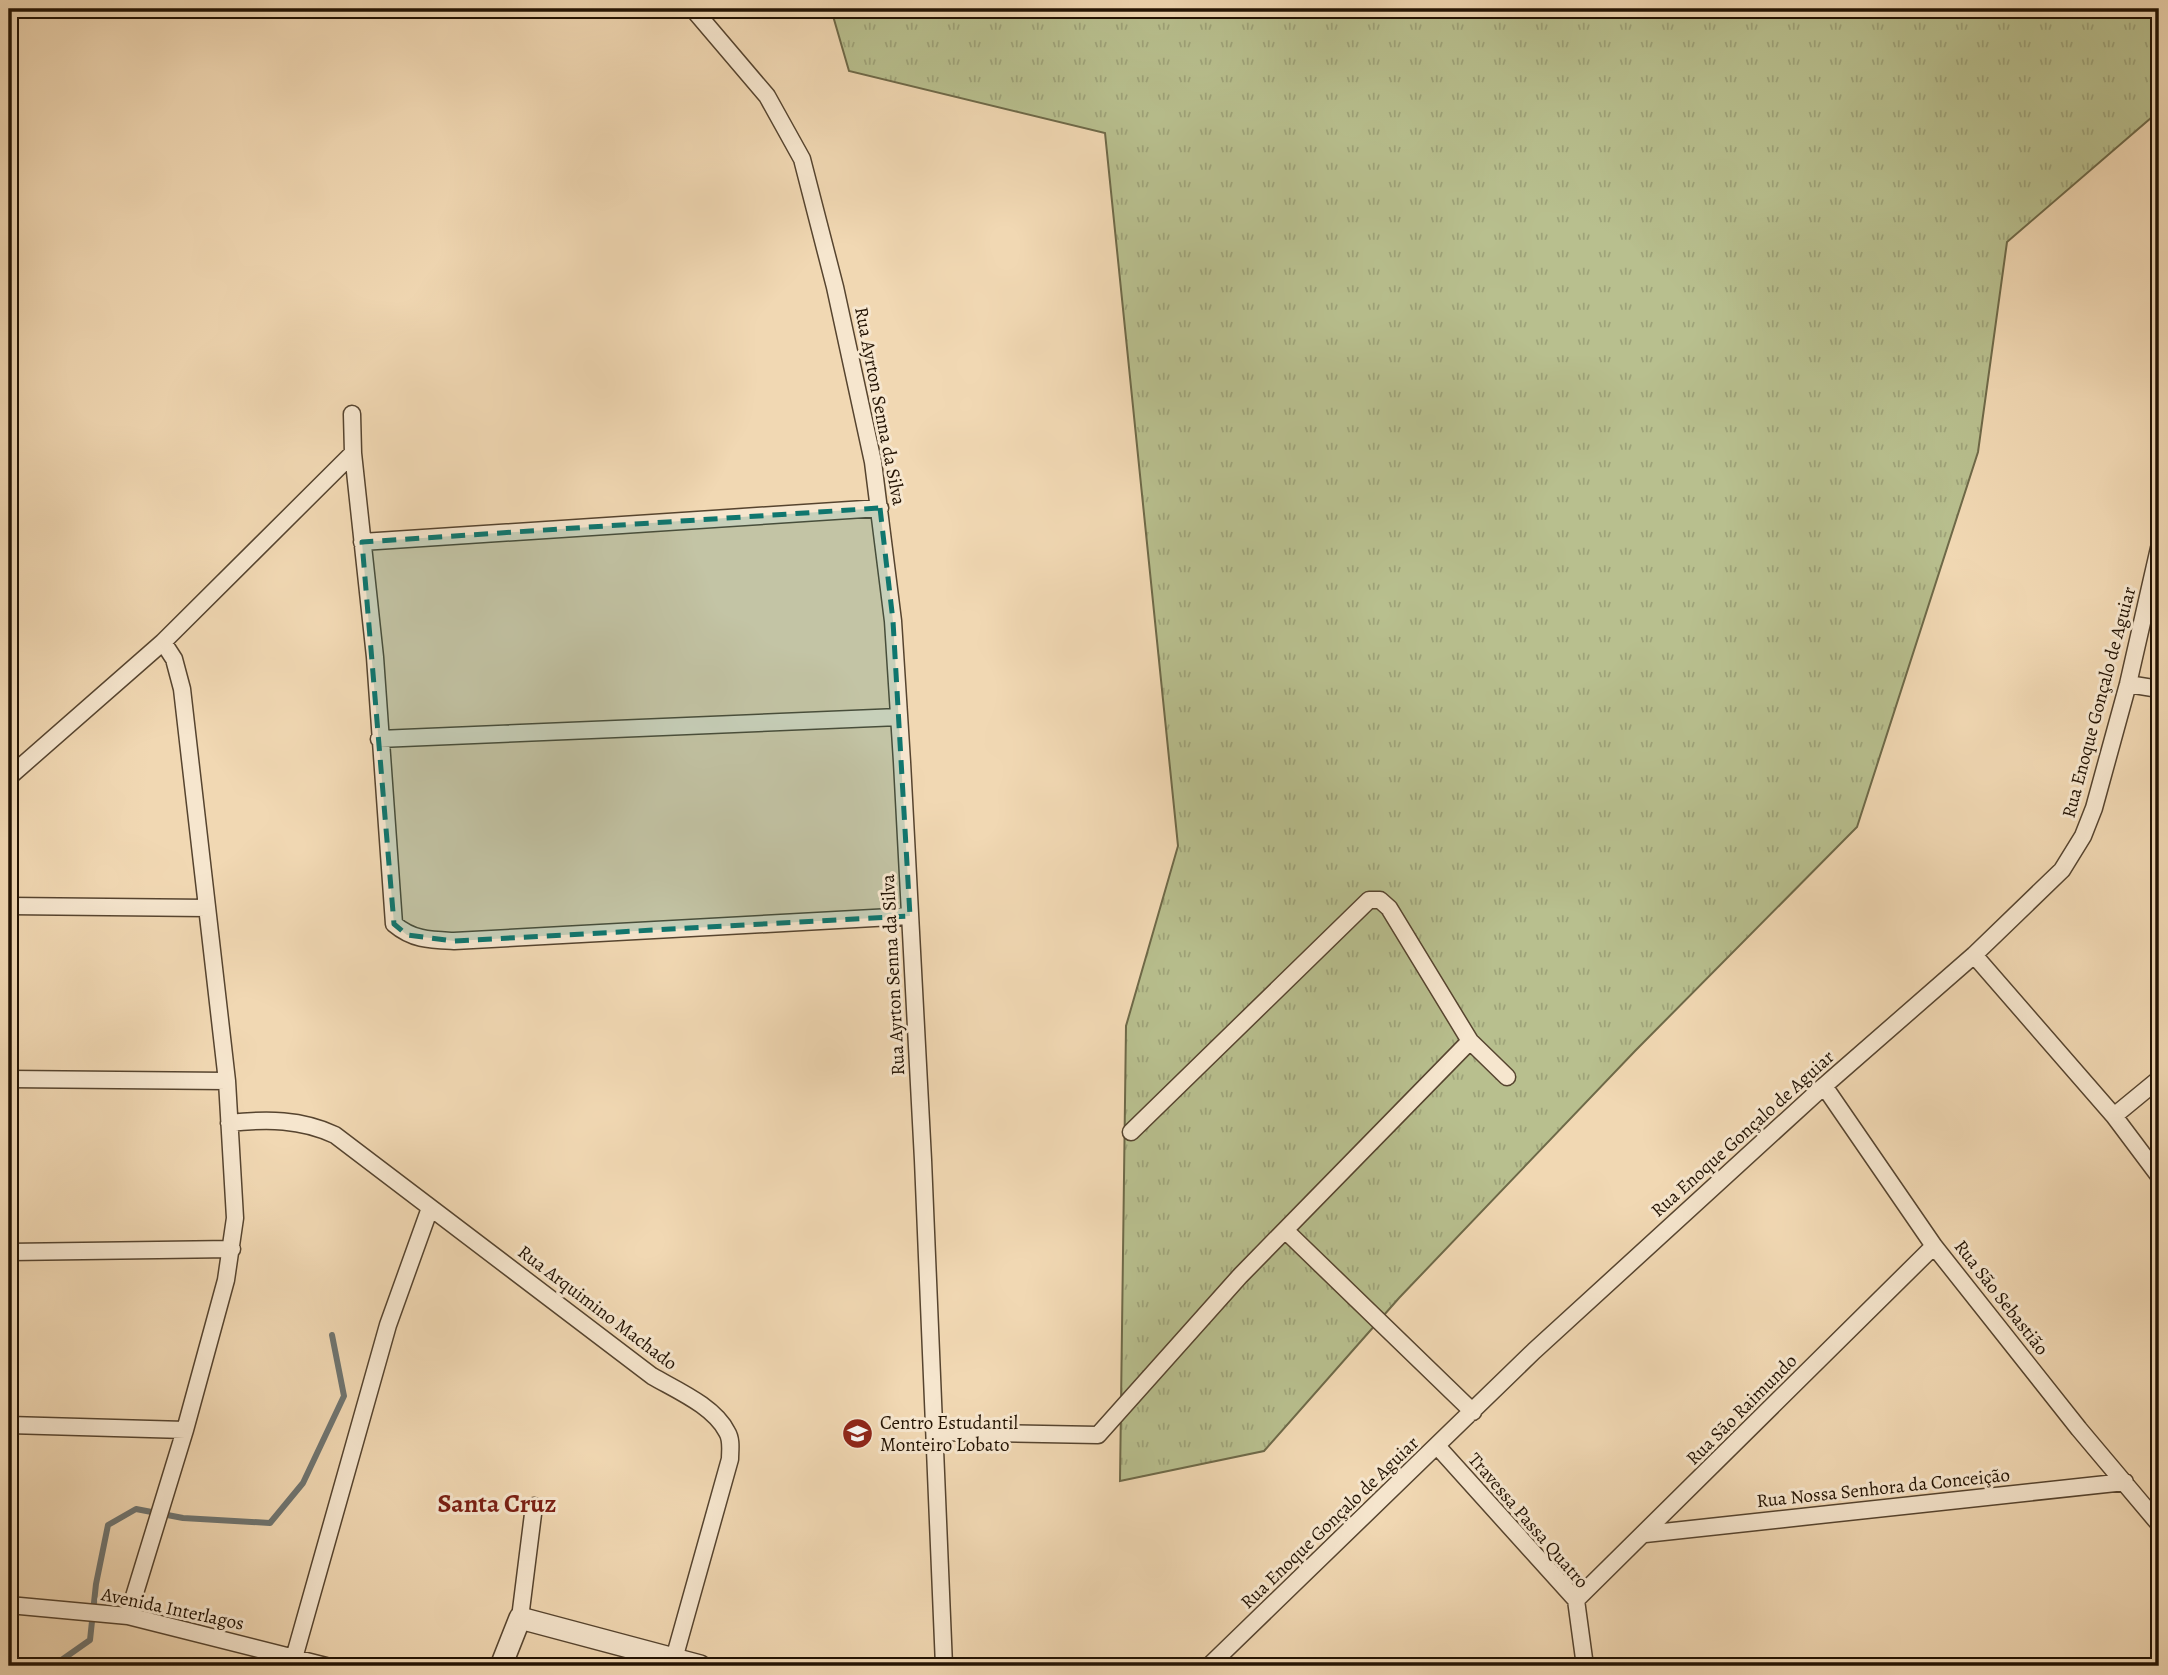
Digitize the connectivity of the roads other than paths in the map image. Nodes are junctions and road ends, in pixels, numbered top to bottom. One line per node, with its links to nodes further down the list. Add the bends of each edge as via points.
1 (693, 9): 4 (street, Rua Ayrton Senna da Silva, via 767,96 793,139 810,183)
2 (352, 414): 3 (street)
3 (353, 453): 5 (street); 7 (street)
4 (880, 508): 5 (street); 10 (street, Rua Ayrton Senna da Silva)
5 (362, 542): 11 (street)
6 (2159, 548): 8 (street, Rua Enoque Gonçalo de Aguiar)
7 (163, 642): 12 (street); 14 (street, via 174,659 182,689)
8 (2128, 684): 9 (street); 16 (street, Rua Enoque Gonçalo de Aguiar, via 2083,836 2062,870)
9 (2159, 689)
10 (899, 717): 11 (street); 15 (street, Rua Ayrton Senna da Silva)
11 (379, 739): 15 (street, via 394,924 407,935 454,941)
12 (9, 777)
13 (9, 906): 14 (street)
14 (207, 908): 21 (street)
15 (910, 916): 35 (street, Rua Ayrton Senna da Silva)
16 (1974, 955): 22 (street, Rua Enoque Gonçalo de Aguiar); 23 (street)
17 (1470, 1041): 18 (street); 25 (street, via 1389,908 1380,900 1369,900); 28 (street)
18 (1507, 1077)
19 (9, 1079): 21 (street)
20 (2159, 1079): 23 (street)
21 (227, 1081): 24 (street)
22 (1824, 1086): 29 (street, Rua São Sebastião); 32 (street, Rua Enoque Gonçalo de Aguiar)
23 (2114, 1116): 26 (street)
24 (229, 1123): 27 (street, Rua Arquimino Machado, via 260,1119 318,1127); 30 (street)
25 (1131, 1132)
26 (2159, 1176)
27 (430, 1208): 45 (street, via 388,1325); 46 (street, Rua Arquimino Machado, via 652,1376 703,1408 728,1432 730,1459)
28 (1285, 1230): 32 (street); 35 (street, via 1098,1435)
29 (1934, 1246): 37 (street, Rua São Sebastião); 40 (street, Rua São Raimundo)
30 (232, 1249): 31 (street); 34 (street)
31 (9, 1252)
32 (1473, 1412): 36 (street, Rua Enoque Gonçalo de Aguiar)
33 (9, 1425): 34 (street)
34 (185, 1430): 43 (street)
35 (936, 1432): 50 (street, Rua Ayrton Senna da Silva)
36 (1438, 1447): 41 (street, Travessa Passa Quatro); 51 (street, Rua Enoque Gonçalo de Aguiar)
37 (2125, 1482): 39 (street, Rua São Sebastião); 40 (street, Rua Nossa Senhora da Conceição)
38 (534, 1506): 44 (street)
39 (2159, 1524)
40 (1646, 1534): 41 (street, Rua São Raimundo)
41 (1576, 1600): 52 (street, Travessa Passa Quatro)
42 (9, 1605): 43 (street, Avenida Interlagos)
43 (128, 1616): 45 (street, Avenida Interlagos)
44 (520, 1618): 46 (street); 48 (street)
45 (294, 1658): 47 (street, Avenida Interlagos)
46 (673, 1663): 49 (street)
47 (326, 1666)
48 (501, 1666)
49 (700, 1666)
50 (944, 1666)
51 (1209, 1666)
52 (1585, 1666)

